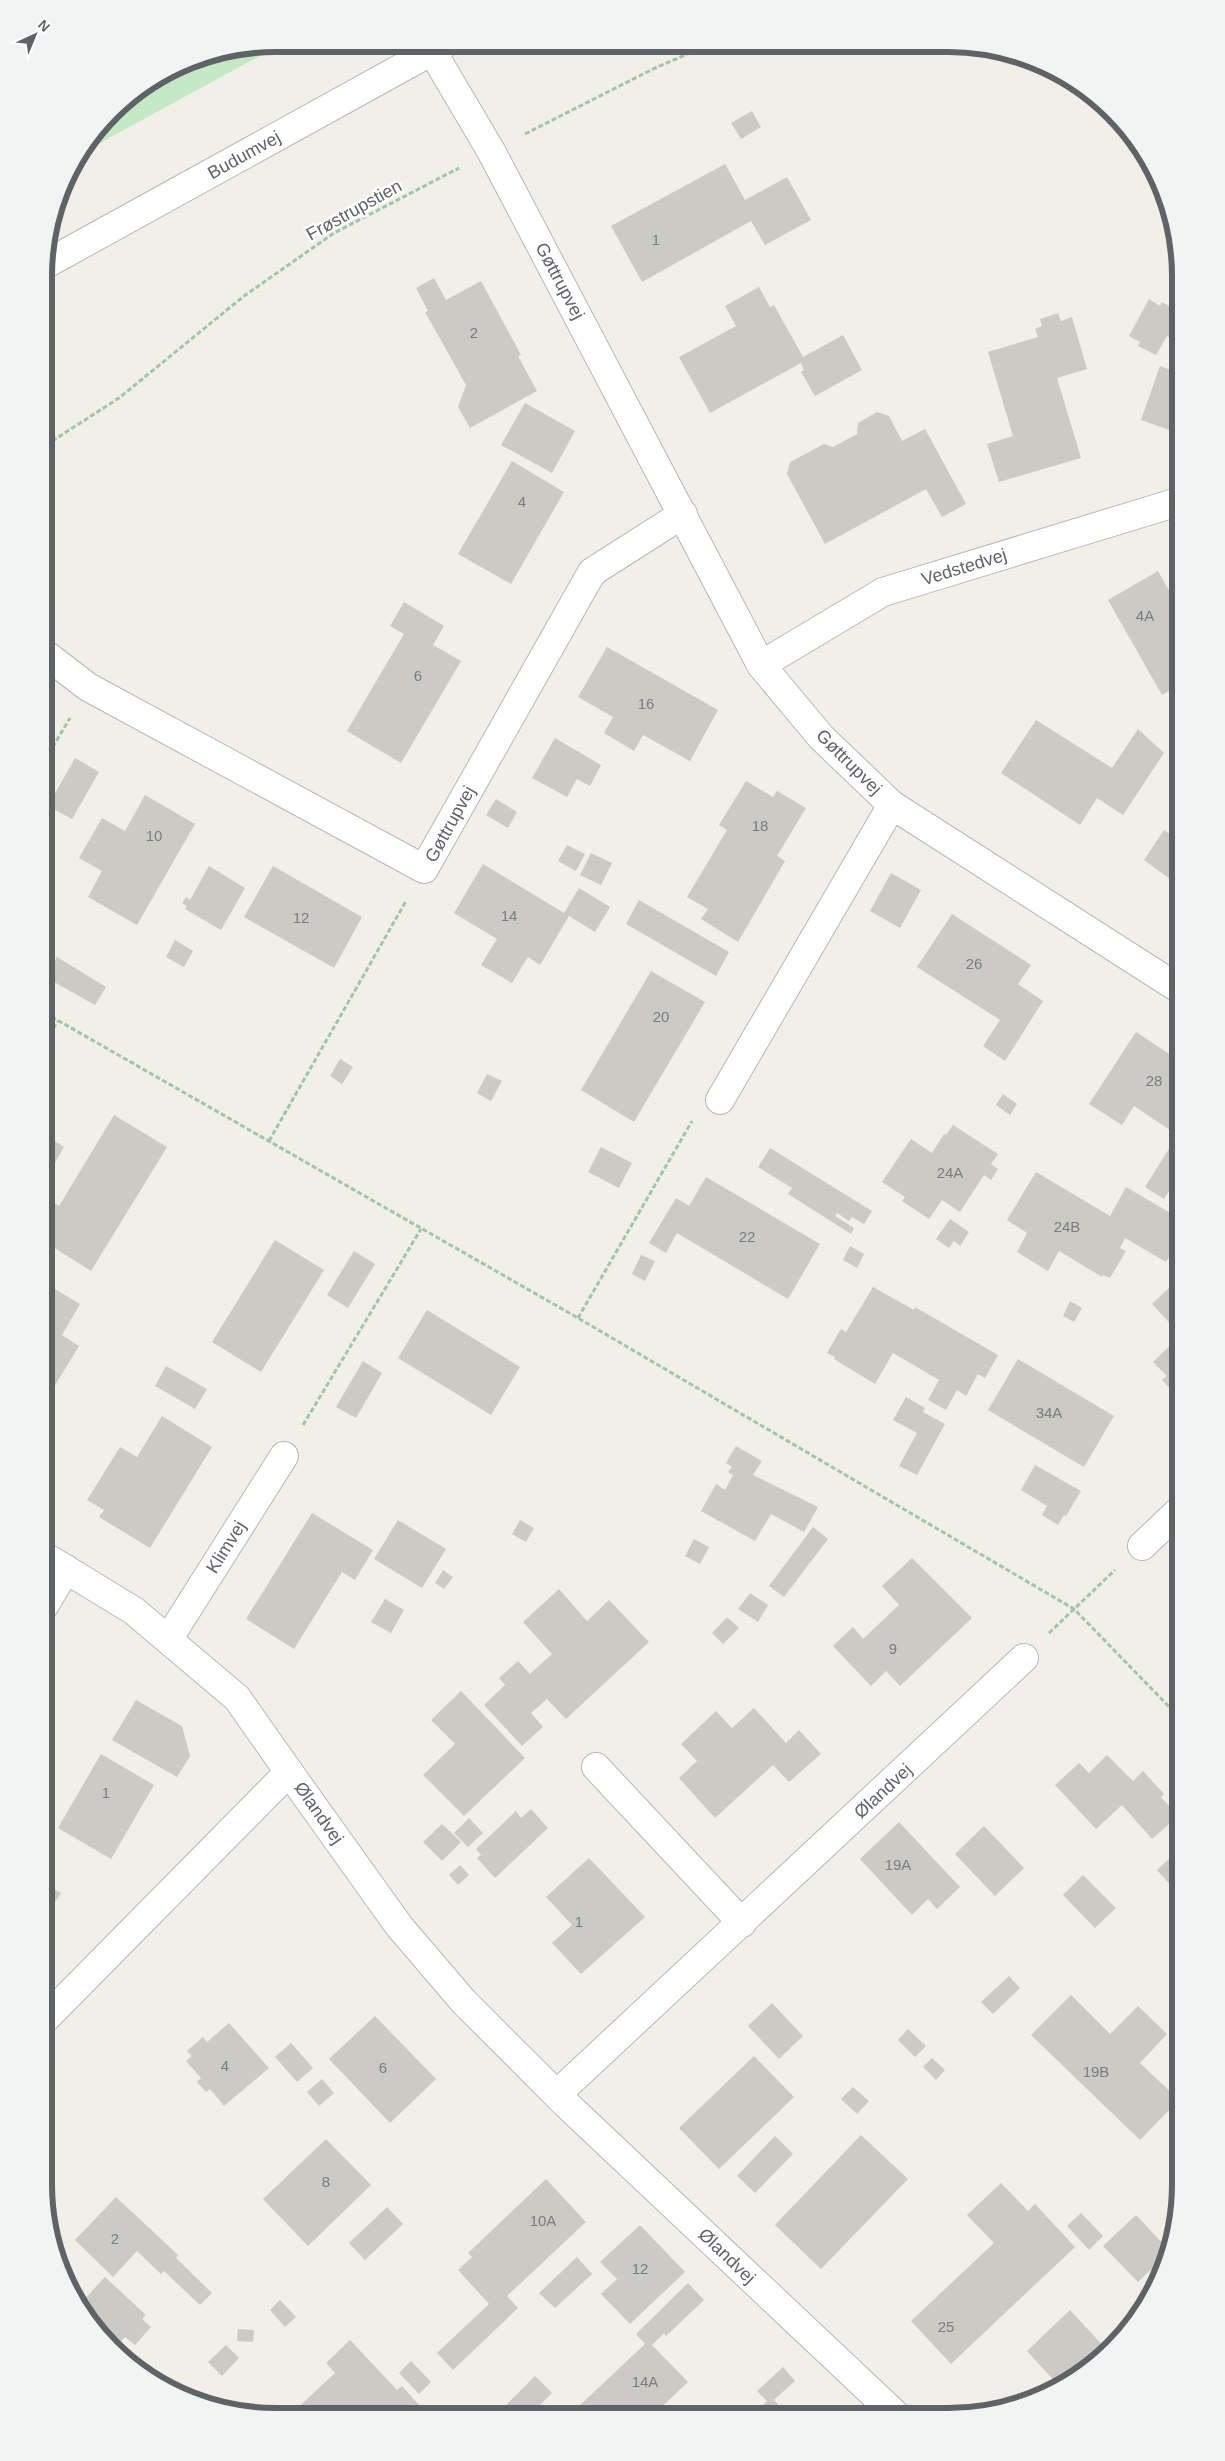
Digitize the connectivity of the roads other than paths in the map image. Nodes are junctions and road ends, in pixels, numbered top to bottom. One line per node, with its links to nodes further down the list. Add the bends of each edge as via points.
1 (430, 52): 3 (street, Budumvej)
2 (439, 52): 5 (street, Gøttrupvej)
3 (53, 260)
4 (1172, 505): 7 (street, Vedstedvej, via 883,592)
5 (683, 514): 6 (street, Gøttrupvej, via 592,572 424,869 88,687); 7 (street, Gøttrupvej)
6 (52, 659)
7 (761, 665): 8 (street, Gøttrupvej, via 821,737)
8 (892, 805): 9 (street, Gøttrupvej); 10 (street, Gøttrupvej)
9 (1172, 984)
10 (720, 1100)
11 (284, 1456): 15 (street, Klimvej)
12 (1172, 1518): 13 (street)
13 (1142, 1546)
14 (55, 1562): 15 (street, via 134,1611)
15 (169, 1638): 18 (street, via 237,1698)
16 (1024, 1658): 19 (street, Ølandvej)
17 (596, 1767): 19 (street)
18 (289, 1772): 20 (street, Ølandvej); 21 (street, Ølandvej, via 399,1926 464,2002)
19 (742, 1923): 21 (street, Ølandvej)
20 (52, 2012)
21 (557, 2094): 22 (street, Ølandvej)
22 (888, 2408)

